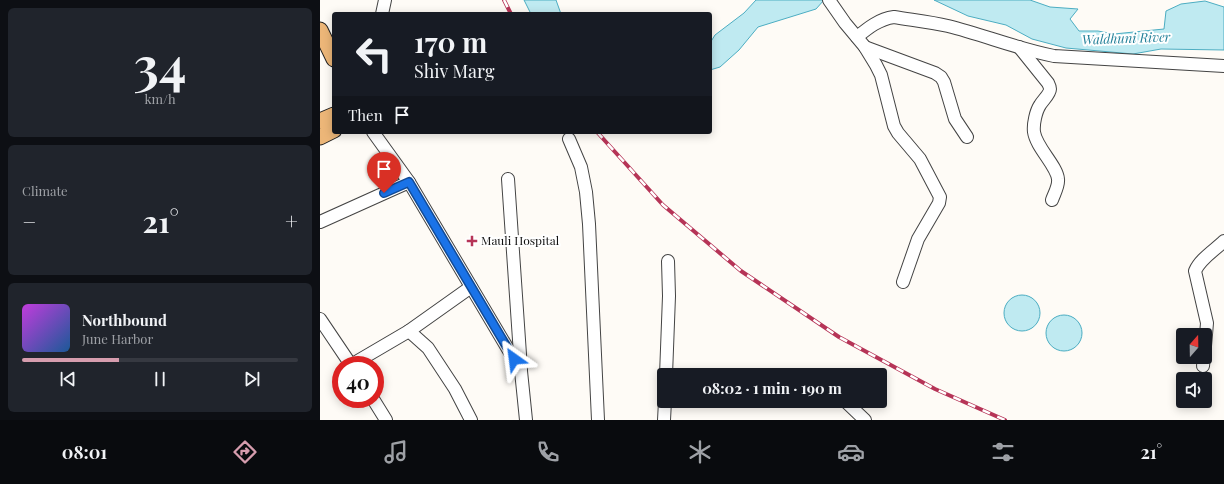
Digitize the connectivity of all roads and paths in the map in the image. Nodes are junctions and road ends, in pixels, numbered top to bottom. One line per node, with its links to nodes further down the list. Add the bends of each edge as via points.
1 (386, 0): 3 (street)
2 (829, 0): 5 (street)
3 (383, 12)
4 (320, 30): 8 (main road)
5 (857, 37): 6 (street); 7 (street, via 878,21 894,17 947,26)
6 (865, 47): 15 (street, via 941,77 955,120); 23 (street, via 881,75 894,126 920,159 940,198 918,239)
7 (1019, 47): 9 (street, via 1054,56); 19 (street, via 1051,88 1039,106 1034,134 1058,179)
8 (332, 54)
9 (1224, 66)
10 (332, 116): 11 (main road)
11 (320, 122)
12 (332, 131): 14 (main road)
13 (374, 134): 18 (street)
14 (320, 137)
15 (967, 137)
16 (570, 139): 38 (street, via 581,168 586,192)
17 (508, 179): 31 (street)
18 (409, 182): 20 (street); 24 (street)
19 (1052, 200)
20 (320, 222)
21 (1224, 241): 26 (street, via 1195,271)
22 (668, 261): 30 (street)
23 (903, 282)
24 (471, 287): 27 (street); 31 (street)
25 (320, 319): 28 (street)
26 (1207, 328)
27 (409, 332): 29 (street); 36 (street, via 428,348 455,389)
28 (345, 356)
29 (367, 356)
30 (666, 368)
31 (521, 371): 37 (street)
32 (379, 408): 35 (street)
33 (665, 408): 39 (street)
34 (852, 408): 40 (street)
35 (386, 420)
36 (471, 420)
37 (526, 420)
38 (598, 420)
39 (664, 420)
40 (865, 420)

